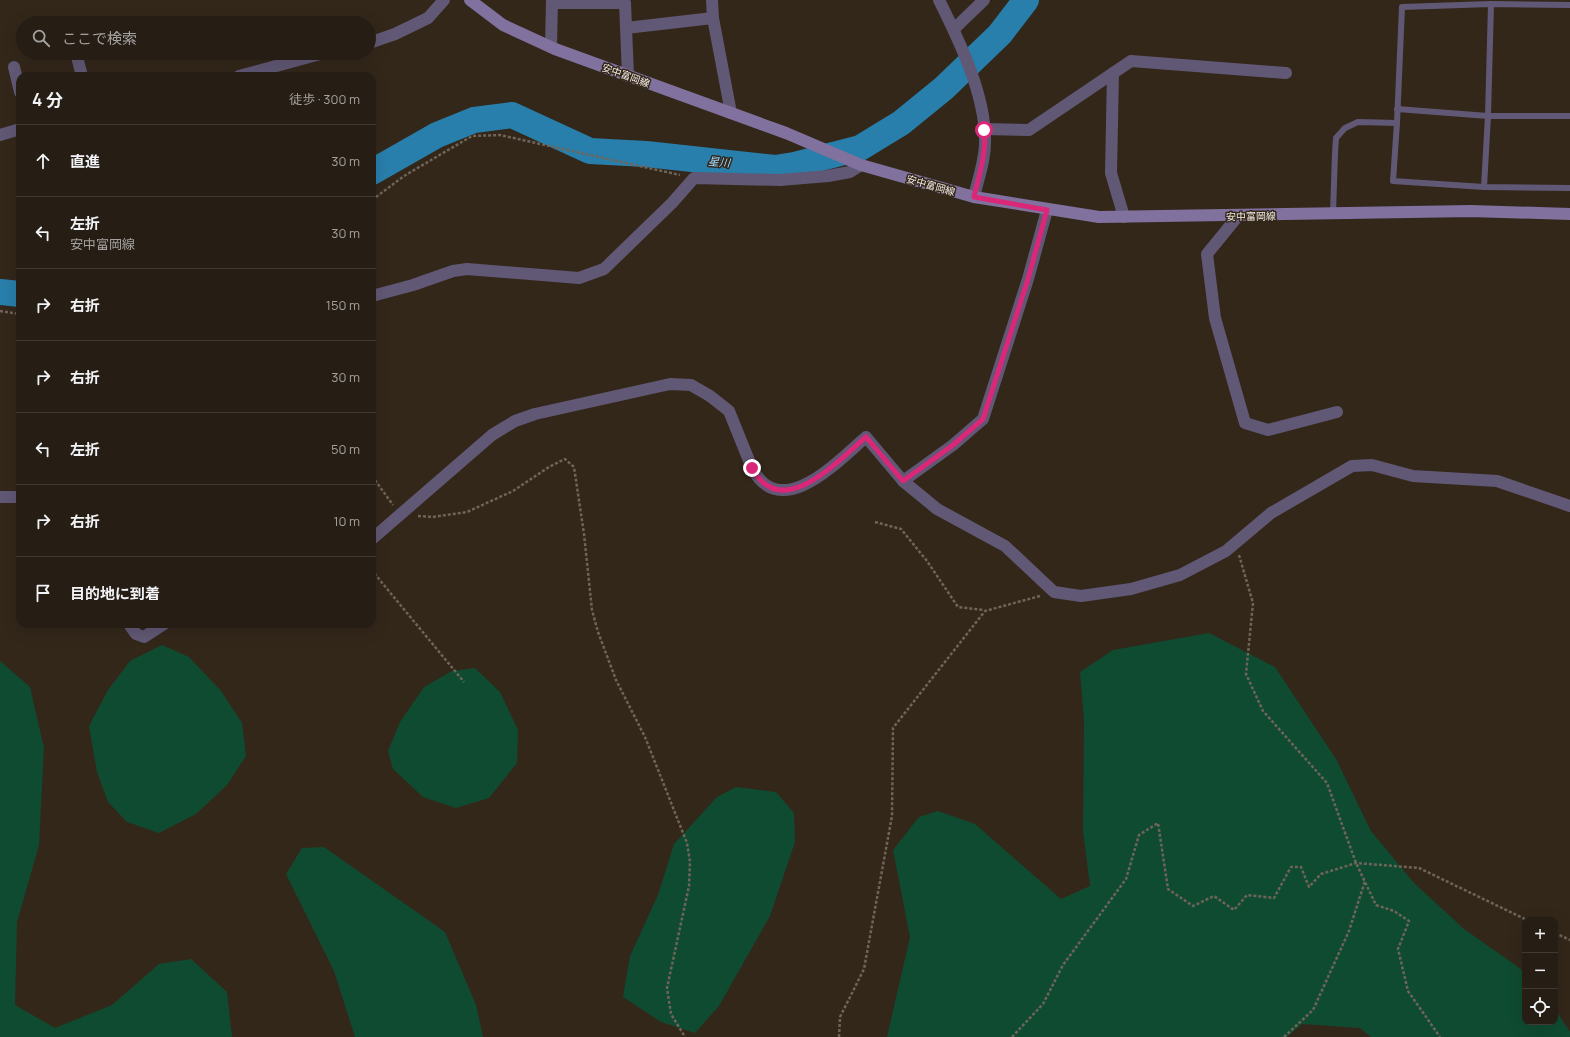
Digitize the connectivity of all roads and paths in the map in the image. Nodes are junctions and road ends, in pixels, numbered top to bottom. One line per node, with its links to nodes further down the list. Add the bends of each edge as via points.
1 (444, 0): 12 (street, via 428,18)
2 (470, 0): 13 (main road, 安中富岡線, via 503,25)
3 (712, 0): 9 (street)
4 (939, 0): 11 (street)
5 (984, 0): 11 (street)
6 (552, 1): 10 (street, via 625,3); 13 (street)
7 (1491, 4): 8 (lane); 23 (lane, via 1402,7); 25 (lane)
8 (1570, 5)
9 (713, 18): 10 (street); 24 (street)
10 (626, 28): 22 (street)
11 (956, 35): 29 (street, via 974,84)
12 (376, 41)
13 (551, 47): 22 (main road, 安中富岡線)
14 (78, 60): 17 (street)
15 (300, 60): 18 (street)
16 (14, 67): 21 (street)
17 (81, 72)
18 (258, 72)
19 (1113, 73): 20 (street, via 1131,61); 29 (street, via 1029,130); 41 (street, via 1111,173)
20 (1286, 73)
21 (16, 75)
22 (628, 76): 24 (main road, 安中富岡線)
23 (1397, 109): 25 (lane); 27 (lane)
24 (731, 113): 31 (main road, 安中富岡線)
25 (1488, 116): 26 (lane); 33 (lane)
26 (1570, 116)
27 (1397, 123): 33 (lane, via 1392,181); 38 (lane, via 1358,122 1345,128 1336,138)
28 (16, 130): 30 (street)
29 (984, 130): 36 (street, via 986,141)
30 (0, 135)
31 (858, 164): 32 (street, via 850,172 828,176 780,180); 36 (main road, 安中富岡線)
32 (694, 178): 35 (path, via 500,135 472,136 404,176); 42 (street, via 604,269 579,278 467,269)
33 (1484, 187): 34 (lane)
34 (1570, 188)
35 (376, 197)
36 (974, 197): 37 (main road, 安中富岡線)
37 (1047, 210): 41 (main road, 安中富岡線, via 1099,217); 46 (street, via 1028,279 983,419 953,445)
38 (1333, 214): 39 (main road, 安中富岡線, via 1470,211); 40 (main road, 安中富岡線)
39 (1570, 214)
40 (1238, 216): 41 (main road, 安中富岡線); 45 (street, via 1207,254 1215,318 1245,423 1268,430)
41 (1124, 217)
42 (376, 295)
43 (0, 311): 44 (path)
44 (16, 313)
45 (1337, 412)
46 (903, 481): 51 (street, via 866,437 813,481 798,488 775,490 768,487 752,468 730,410 692,386 670,384 535,414 515,421 492,435); 56 (street, via 937,509 1005,546)
47 (376, 482): 51 (path)
48 (0, 497): 49 (street)
49 (16, 497)
50 (1570, 506): 54 (street, via 1497,481 1413,476 1372,465 1352,466 1271,512)
51 (400, 516): 53 (street); 66 (path, via 433,517 467,512 514,491 565,459 574,467 584,527 592,610 598,632 616,680 646,737 687,843 690,862 688,886 668,988 671,1014)
52 (875, 522): 57 (path, via 901,529 927,561 958,608)
53 (376, 537)
54 (1236, 543): 56 (street, via 1180,575 1131,589 1081,596); 61 (path, via 1253,603 1246,674 1264,711 1327,783)
55 (376, 575): 60 (path)
56 (1054, 592): 57 (path)
57 (984, 610): 67 (path, via 893,728 892,816 864,970 840,1017)
58 (132, 628): 59 (street, via 136,634 144,637)
59 (158, 628)
60 (464, 682)
61 (1356, 863): 62 (path); 63 (path, via 1419,868); 68 (path, via 1321,874 1309,887 1301,867 1291,867 1274,898 1247,895 1234,910 1214,896 1193,906 1168,889 1158,823 1139,835 1126,879 1063,965 1043,1004)
62 (1365, 881): 69 (path, via 1349,931 1313,1010); 70 (path, via 1376,905 1409,920 1398,950 1408,991)
63 (1522, 918)
64 (1558, 934): 65 (path)
65 (1570, 940)
66 (685, 1037)
67 (839, 1037)
68 (1012, 1037)
69 (1284, 1037)
70 (1440, 1037)

